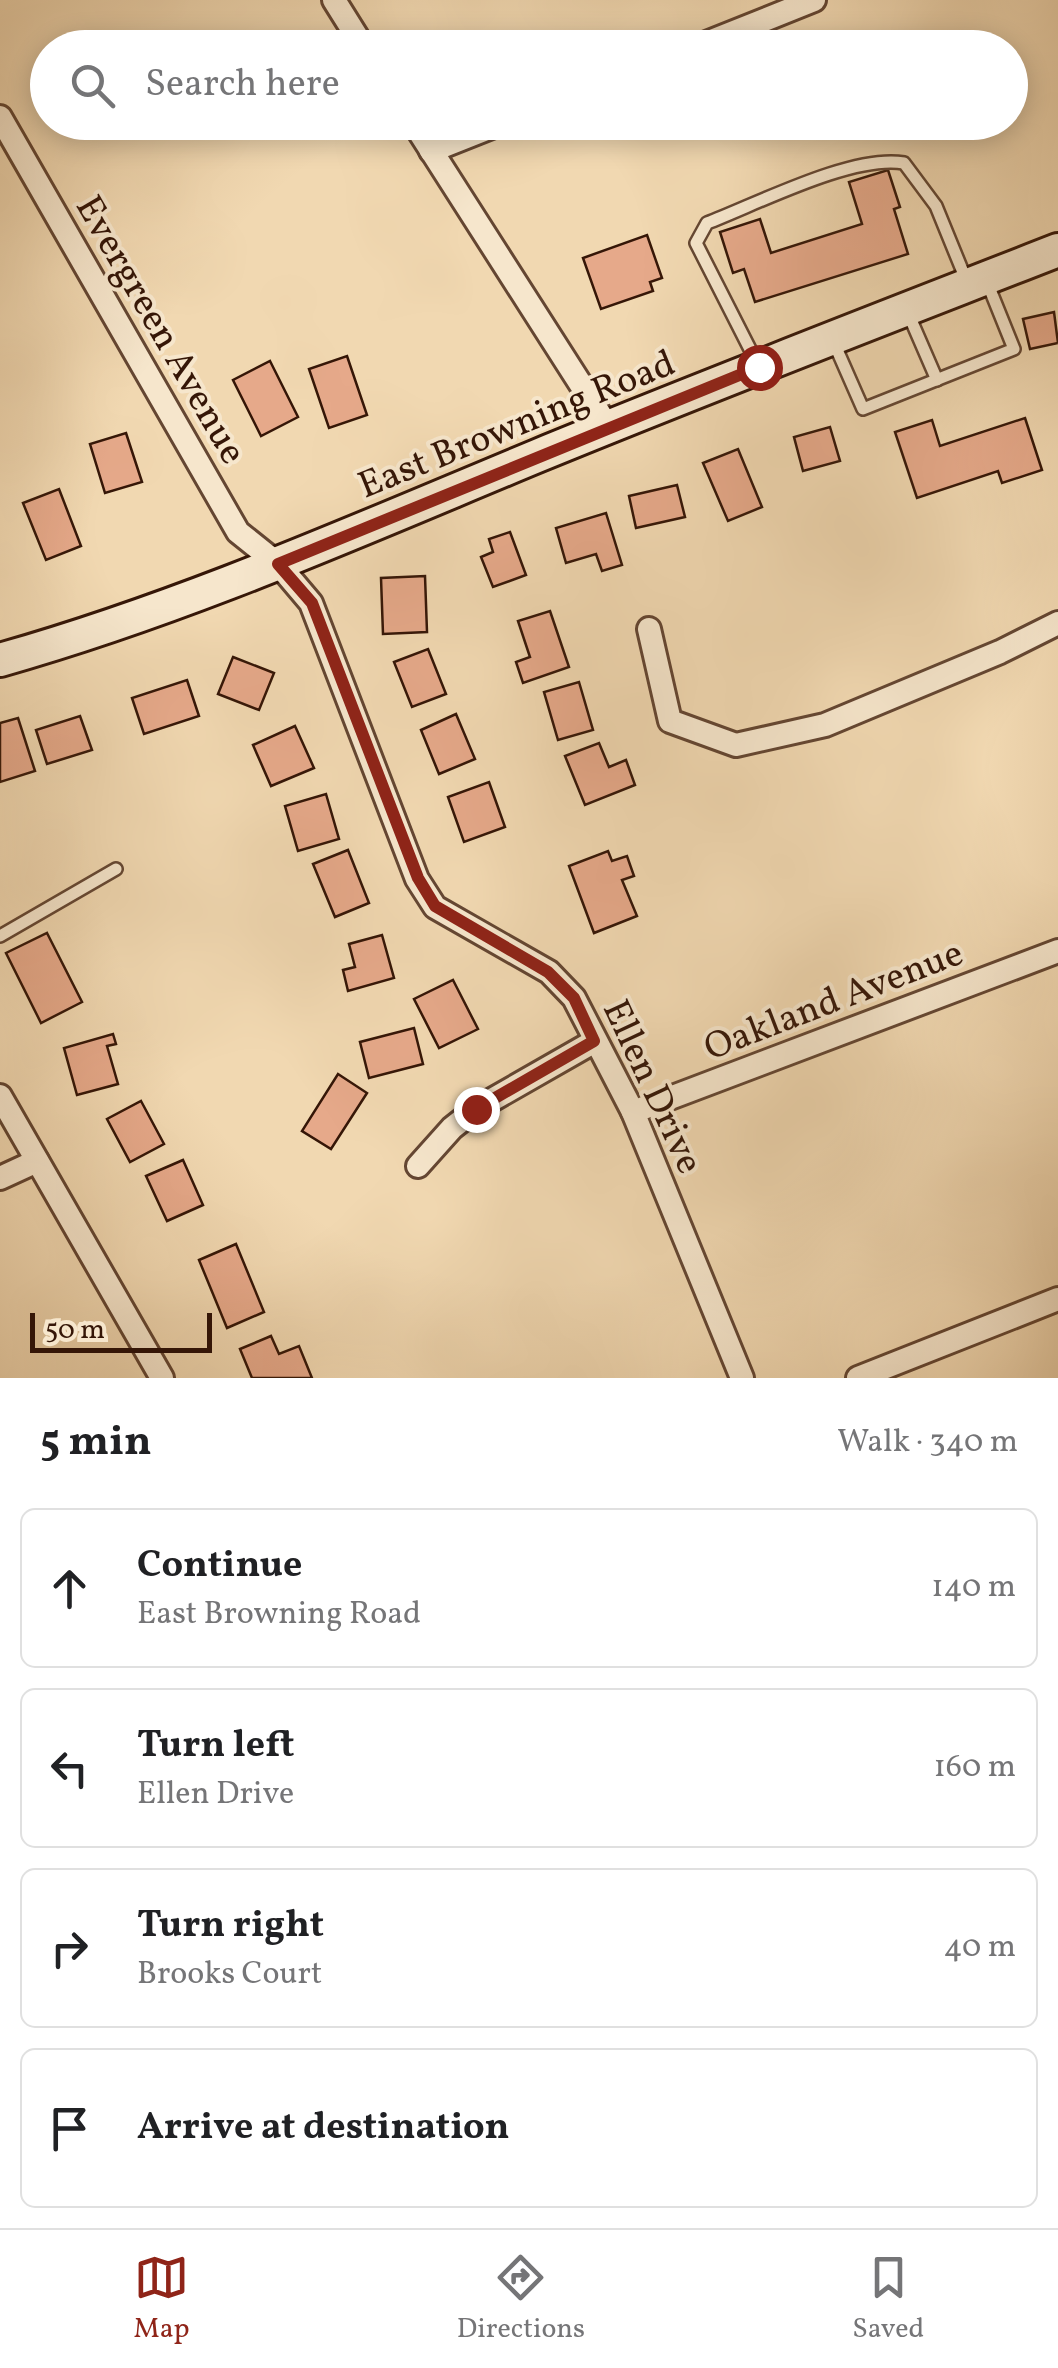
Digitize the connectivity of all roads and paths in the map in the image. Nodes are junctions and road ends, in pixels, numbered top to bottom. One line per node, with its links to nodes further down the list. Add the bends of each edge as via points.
1 (334, 0): 3 (street)
2 (814, 0): 4 (street)
3 (353, 30)
4 (739, 30)
5 (0, 117): 16 (street, Evergreen Avenue, via 238,532)
6 (424, 140): 8 (street)
7 (459, 140): 8 (street)
8 (431, 151): 15 (street)
9 (1058, 250): 10 (main road, East Browning Road)
10 (977, 282): 11 (main road, East Browning Road); 13 (lane, via 936,206 904,164 853,166 707,223 696,242); 14 (lane, via 1014,350)
11 (906, 310): 12 (main road, East Browning Road); 14 (lane)
12 (832, 339): 13 (main road, East Browning Road); 14 (lane, via 863,409)
13 (759, 367): 15 (main road, East Browning Road)
14 (937, 380)
15 (608, 427): 16 (main road, East Browning Road)
16 (278, 564): 19 (main road, East Browning Road); 23 (street, Ellen Drive, via 312,603 418,878 435,906 548,972 574,998)
17 (1058, 623): 18 (street, via 825,725 736,745 670,722)
18 (649, 629)
19 (0, 660)
20 (116, 869): 21 (lane)
21 (0, 936)
22 (1058, 951): 25 (street, Oakland Avenue)
23 (594, 1041): 25 (street, Ellen Drive); 27 (street, via 476,1109)
24 (0, 1096): 26 (street)
25 (633, 1112): 31 (street, Ellen Drive)
26 (36, 1161): 28 (street); 30 (street)
27 (418, 1166)
28 (0, 1178)
29 (1058, 1299): 32 (street)
30 (162, 1378)
31 (742, 1378)
32 (858, 1378)

